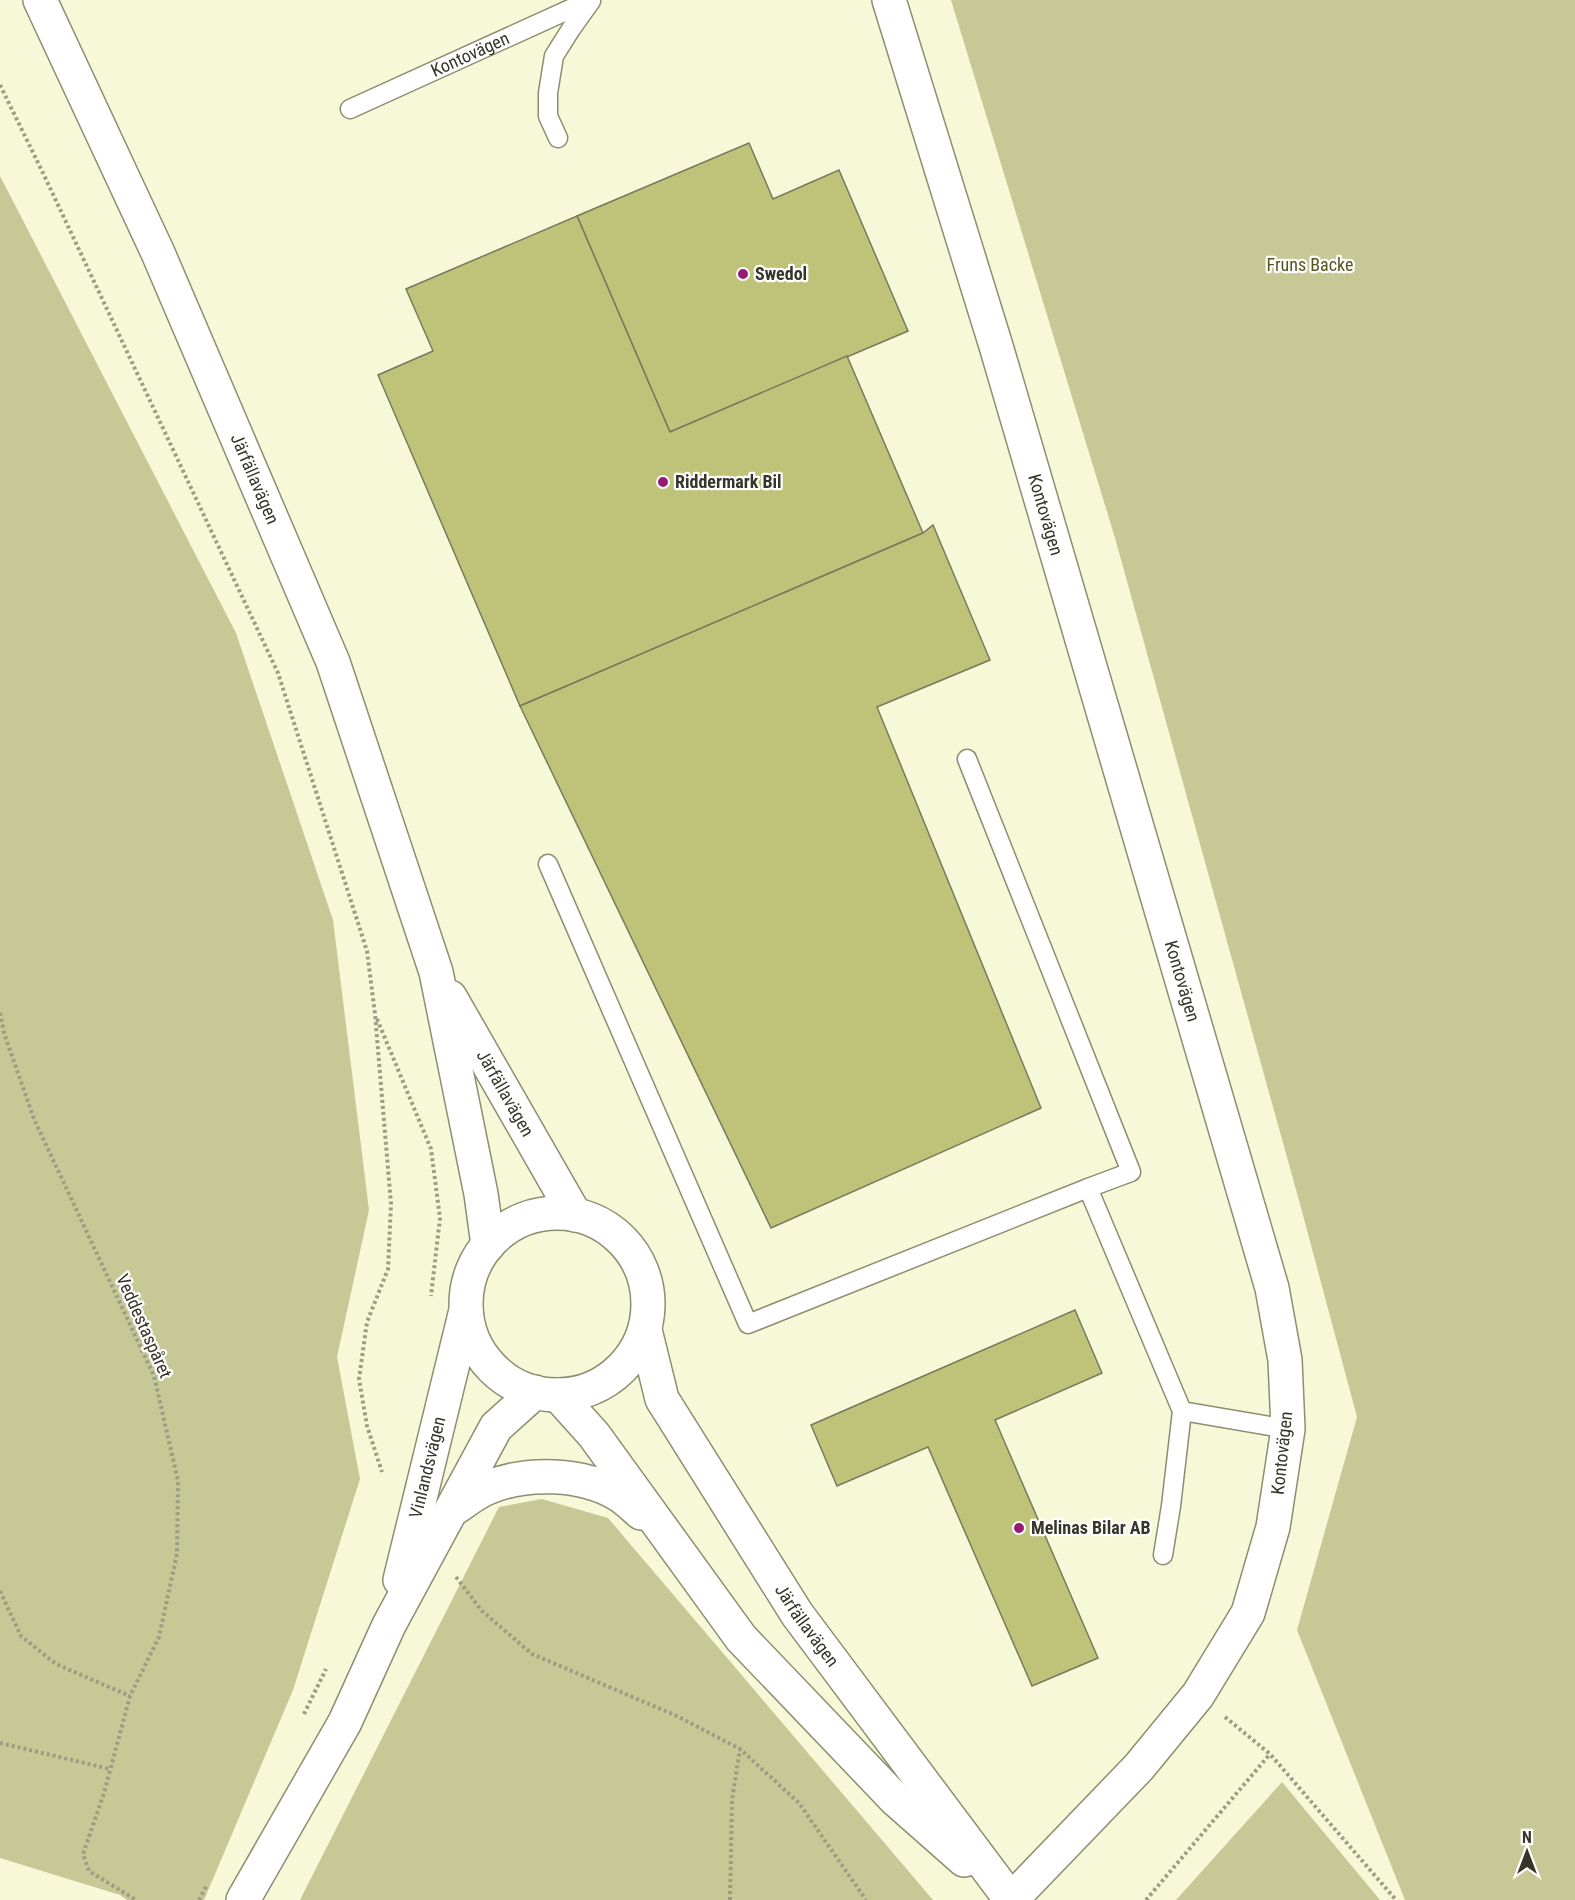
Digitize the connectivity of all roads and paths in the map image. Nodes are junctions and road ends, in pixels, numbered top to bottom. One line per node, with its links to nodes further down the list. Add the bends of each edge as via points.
1 (40, 0): 9 (street, Järfällavägen, via 158,253 333,662)
2 (591, 0): 5 (lane, Kontovägen); 6 (lane, via 554,56 548,116)
3 (889, 0): 20 (street, Kontovägen, via 1000,357 1272,1288 1285,1360)
4 (0, 85): 11 (path, via 278,673 367,951)
5 (350, 109)
6 (558, 138)
7 (967, 759): 12 (lane, via 1131,1172)
8 (548, 864): 12 (lane, via 748,1324)
9 (436, 972): 13 (street, Järfällavägen); 14 (street, Järfällavägen)
10 (0, 1013): 29 (path, Veddestaspåret, via 34,1119 154,1376 178,1481 177,1554 159,1637)
11 (375, 1014): 15 (path, via 431,1149 440,1218); 21 (path, via 391,1215 388,1269 367,1322 359,1379 367,1426)
12 (1088, 1188): 19 (lane)
13 (575, 1215): 14 (street, via 549,1213 525,1219); 17 (street, via 599,1223 620,1238 635,1257 646,1280)
14 (488, 1245): 16 (street, via 475,1265)
15 (431, 1301)
16 (466, 1309): 18 (street, via 480,1353 495,1370 513,1384); 27 (street, Vinlandsvägen)
17 (645, 1330): 18 (street, via 621,1370 602,1383 581,1392); 42 (street, Järfällavägen, via 662,1399 797,1614)
18 (546, 1394): 22 (street, Vinlandsvägen, via 496,1427); 23 (street, via 594,1435)
19 (1182, 1412): 20 (lane); 24 (lane)
20 (1288, 1429): 42 (street, Kontovägen, via 1273,1527 1248,1613 1198,1695 1139,1767)
21 (382, 1472)
22 (450, 1511): 23 (street, via 487,1488 518,1479 584,1481 619,1495); 27 (street, Vinlandsvägen)
23 (664, 1531): 42 (street, via 741,1638 896,1800)
24 (1163, 1555)
25 (455, 1576): 33 (path, via 482,1611 532,1654 677,1716)
26 (0, 1591): 29 (path, via 21,1636 56,1664)
27 (389, 1626): 39 (street, Vinlandsvägen, via 345,1722)
28 (327, 1667): 31 (path)
29 (130, 1696): 35 (path, Veddestaspåret)
30 (1220, 1712): 34 (path)
31 (302, 1718)
32 (0, 1743): 35 (path)
33 (740, 1749): 40 (path, via 732,1800); 41 (path, via 799,1803)
34 (1270, 1754): 43 (path); 44 (path)
35 (110, 1769): 37 (path, Veddestaspåret, via 83,1854 89,1871)
36 (210, 1880): 38 (path)
37 (136, 1900)
38 (199, 1900)
39 (243, 1900)
40 (730, 1900)
41 (866, 1900)
42 (1011, 1900)
43 (1146, 1900)
44 (1396, 1900)

